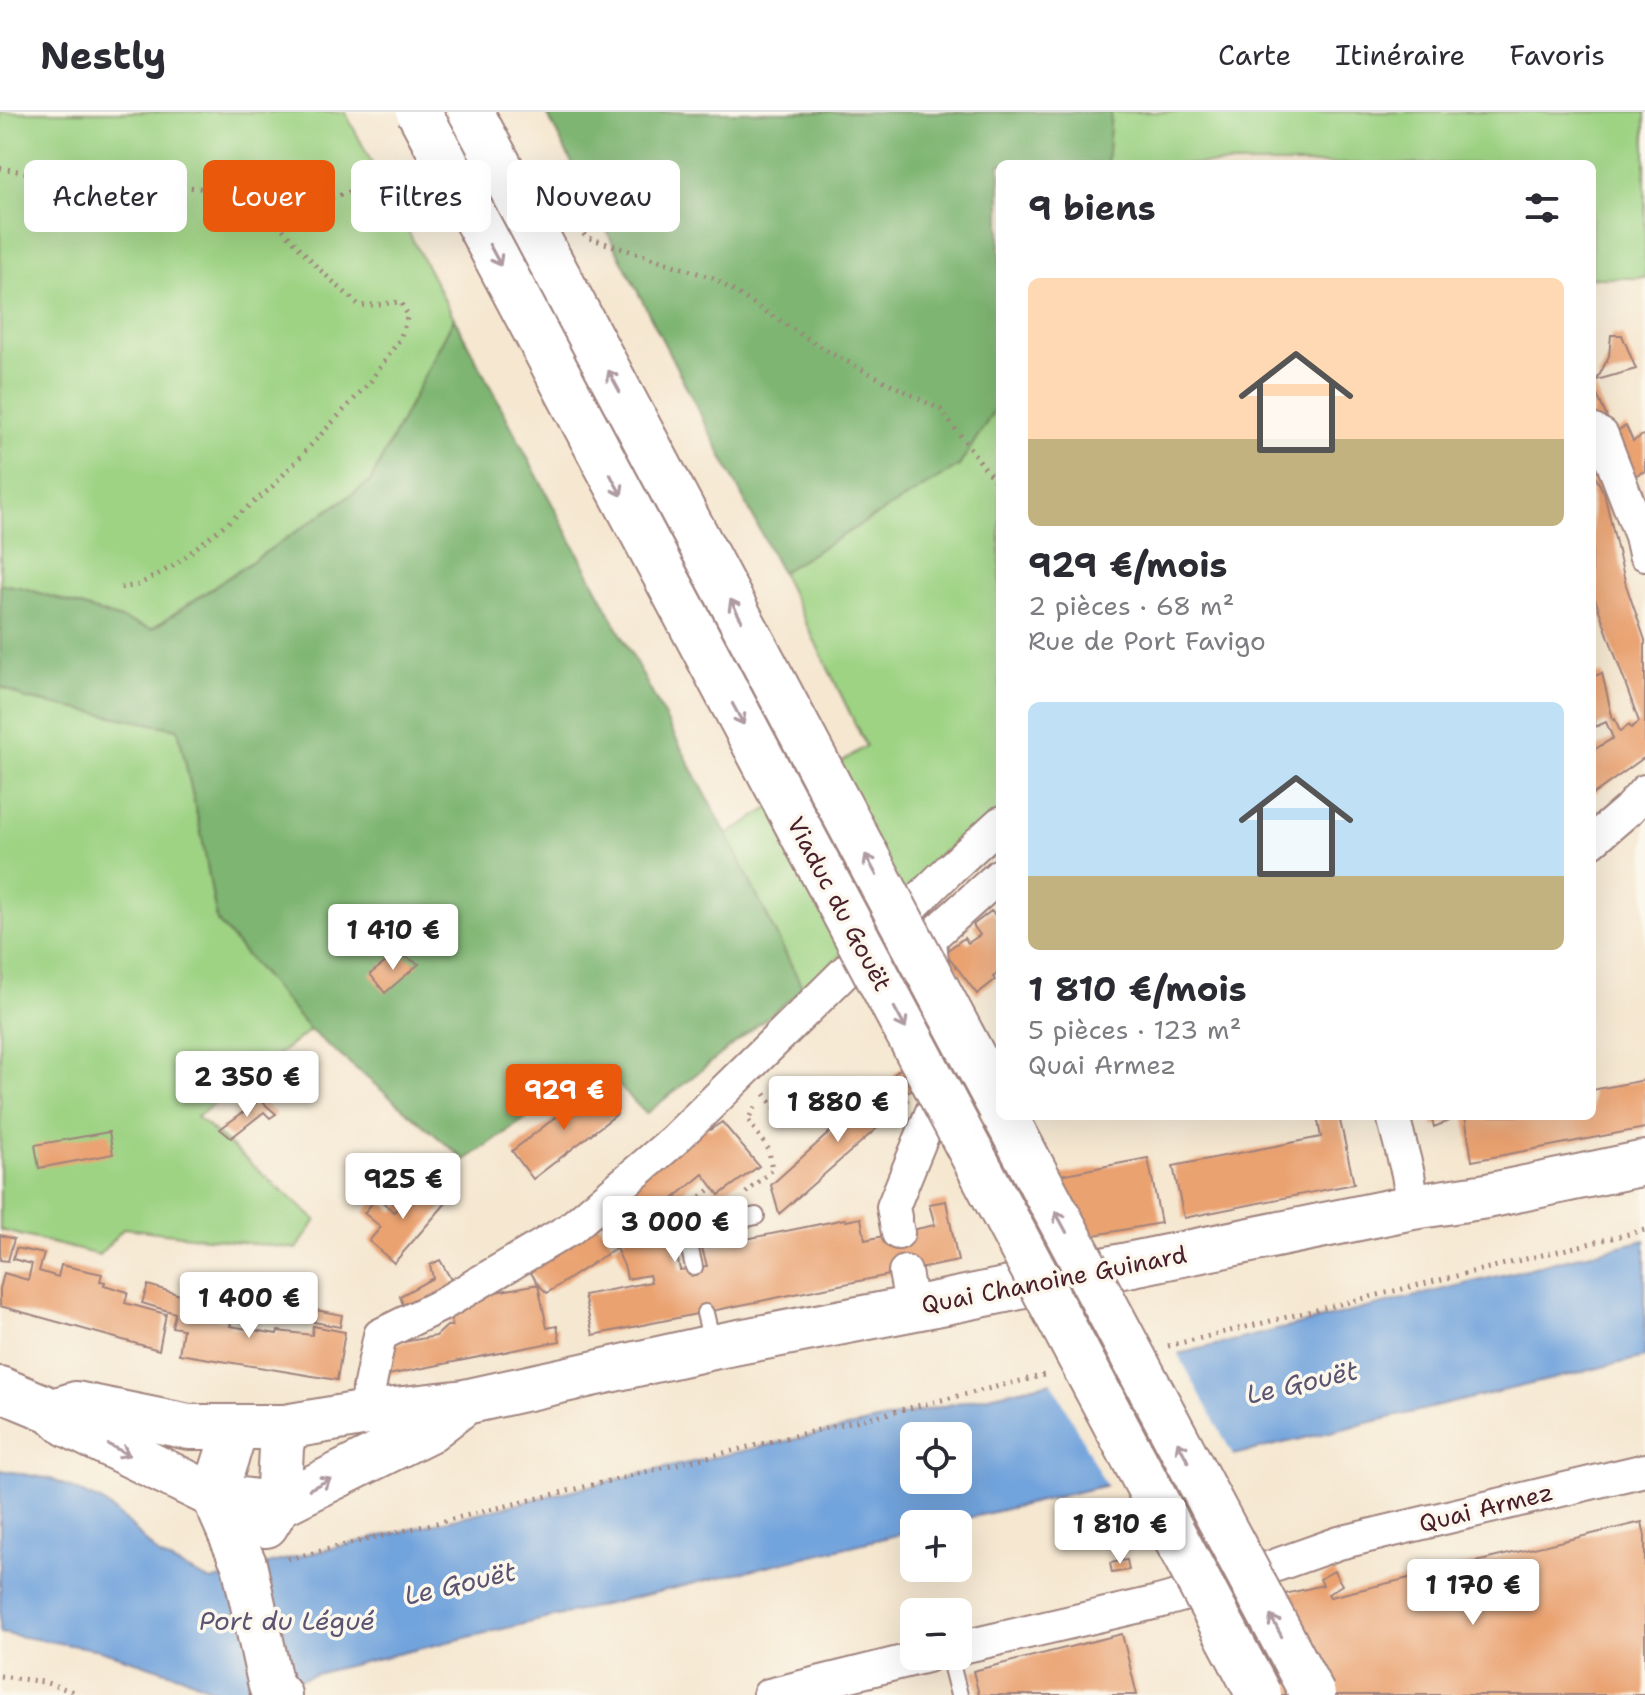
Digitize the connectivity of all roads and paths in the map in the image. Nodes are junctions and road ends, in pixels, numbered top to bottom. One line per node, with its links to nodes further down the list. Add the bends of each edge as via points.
1 (419, 112): 48 (main road, Viaduc du Gouët, one-way to 48, bridge)
2 (471, 112): 15 (main road, Viaduc du Gouët, one-way to 2, bridge)
3 (0, 168): 4 (path)
4 (203, 188)
5 (285, 232): 10 (path, via 360,306 400,302 408,315 400,339 370,382 270,489 173,566 138,585)
6 (582, 232): 8 (path, via 713,278 832,354 941,410)
7 (1596, 432): 9 (street, via 1602,435)
8 (996, 483)
9 (1644, 541)
10 (119, 588)
11 (1645, 791): 13 (street)
12 (996, 827): 33 (street, via 673,1141 570,1229 380,1335)
13 (1596, 838)
14 (996, 879): 26 (street, via 930,938 942,1087 893,1207)
15 (996, 1099)
16 (845, 1104): 21 (path, via 829,1119 802,1120 776,1110 762,1090 748,1120 769,1150 772,1170)
17 (1007, 1120): 49 (main road, one-way to 17, bridge)
18 (1394, 1120): 22 (street)
19 (1645, 1163): 22 (main road, Quai Chanoine Guinard)
20 (713, 1187): 23 (path)
21 (740, 1198)
22 (1413, 1207): 31 (main road, Quai Chanoine Guinard, via 908,1291 709,1330)
23 (680, 1214)
24 (756, 1216): 27 (lane, via 686,1232)
25 (1645, 1230): 28 (path)
26 (898, 1233)
27 (694, 1267)
28 (1153, 1349)
29 (1060, 1372): 38 (path)
30 (0, 1389): 32 (main road)
31 (465, 1402): 33 (main road, Quai Chanoine Guinard); 37 (main road, Quai Chanoine Guinard, one-way to 31, via 429,1430)
32 (53, 1411): 34 (main road, Quai Chanoine Guinard, via 76,1404 189,1427); 37 (main road, one-way to 37, via 67,1424)
33 (367, 1413): 35 (main road, Quai Chanoine Guinard)
34 (236, 1427): 35 (main road, Quai Chanoine Guinard); 37 (main road)
35 (285, 1427): 37 (main road, via 281,1448)
36 (1645, 1470): 40 (street, Quai Armez, via 1339,1543 1220,1585)
37 (246, 1501): 39 (main road); 39 (main road)
38 (288, 1559)
39 (244, 1564): 44 (main road)
40 (972, 1645)
41 (900, 1663): 45 (street)
42 (953, 1670): 47 (lane)
43 (0, 1676): 46 (path, via 44,1682)
44 (271, 1692)
45 (778, 1694)
46 (73, 1695)
47 (959, 1695)
48 (1259, 1695)
49 (1313, 1695)

